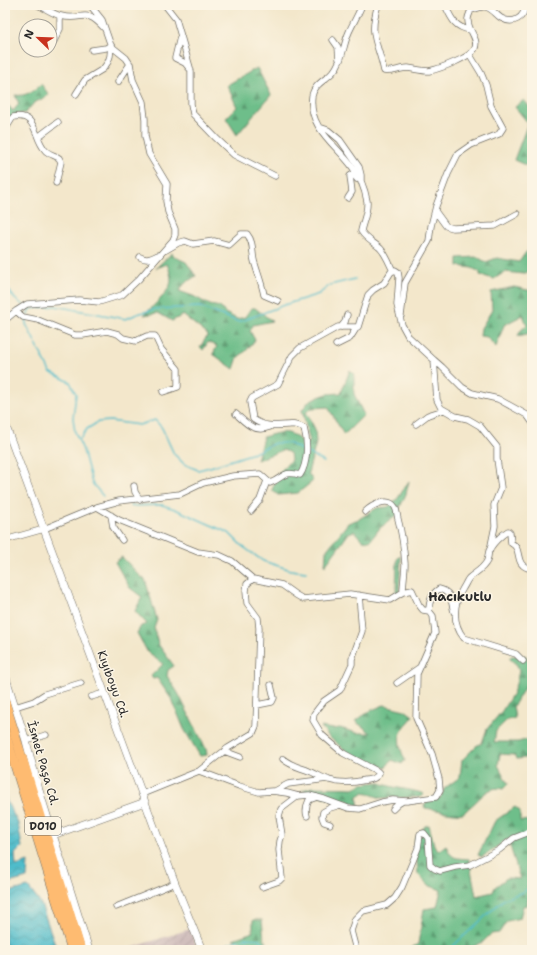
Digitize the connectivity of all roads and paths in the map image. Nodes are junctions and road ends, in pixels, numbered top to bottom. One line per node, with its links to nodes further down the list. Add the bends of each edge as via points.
1 (38, 5): 9 (street)
2 (90, 5): 11 (street, via 102,20)
3 (165, 5): 12 (street, via 176,19)
4 (362, 5): 19 (street, via 349,32)
5 (378, 5): 17 (street, via 373,32 384,71 407,68 428,71)
6 (444, 5): 10 (street, via 453,22 461,28)
7 (525, 5): 8 (street, via 525,11 520,18 513,21 502,19)
8 (488, 6): 10 (street, via 471,10 468,20)
9 (60, 16): 11 (street, via 86,15 96,19); 13 (street)
10 (470, 30): 17 (street, via 476,42 475,49)
11 (106, 31): 15 (street)
12 (181, 32): 20 (street); 20 (street, via 175,58 185,63)
13 (58, 33)
14 (333, 40): 19 (street, via 338,47)
15 (111, 45): 16 (street); 18 (street); 22 (street, via 108,62 85,80)
16 (92, 50)
17 (470, 55): 30 (street, via 481,73 491,106 503,128 499,134 471,145 458,154)
18 (130, 64): 21 (street); 32 (street, via 133,80 143,102 145,136 150,154 167,184 166,201 175,229 173,240)
19 (339, 65): 28 (street, via 313,92 315,122 353,168)
20 (191, 71): 26 (street, via 193,114 234,155)
21 (118, 82)
22 (76, 94)
23 (58, 122): 25 (street)
24 (5, 130): 25 (street, via 13,117 21,116 28,119)
25 (38, 137): 27 (street, via 46,152 59,158 61,162)
26 (275, 176)
27 (56, 183)
28 (361, 184): 29 (street, via 353,174 350,176 352,192); 34 (street, via 367,203 362,231 382,252)
29 (348, 198)
30 (435, 211): 31 (street, via 446,226 454,228 494,226); 38 (street, via 429,241 405,283)
31 (517, 214)
32 (161, 254): 33 (street, via 149,259); 35 (street, via 185,241 193,244 214,240 229,245 241,234 247,234 252,240 254,263 264,295); 36 (street, via 122,295 100,302 79,300 27,304)
33 (140, 257)
34 (393, 271): 38 (street, via 398,272 397,305); 41 (street, via 384,283 368,295)
35 (278, 301)
36 (16, 311): 39 (street); 44 (street, via 23,318 38,320 74,334 107,331 136,341 147,336 155,336 161,349 178,369 178,387)
37 (347, 315): 40 (street)
38 (401, 317): 43 (street, via 408,336)
39 (5, 320)
40 (341, 327): 41 (street); 50 (street, via 328,331 300,348 292,356 278,384 252,398 250,402 253,419 266,426)
41 (357, 327): 42 (street, via 350,338)
42 (336, 345)
43 (434, 360): 45 (street, via 436,400); 47 (street, via 462,387 472,393 498,399)
44 (164, 392)
45 (444, 410): 49 (street, via 428,415); 62 (street, via 480,426 497,447 501,488 494,506 495,526)
46 (236, 414): 50 (street, via 255,429 263,430)
47 (529, 415): 48 (street)
48 (532, 422)
49 (416, 424)
50 (274, 426): 52 (street, via 293,424 304,428 307,438 305,464 300,475 291,472 270,484)
51 (6, 428): 59 (street, Kıyıboyu Cd.)
52 (267, 481): 54 (street, via 260,474 233,476 203,483 180,494); 56 (street, via 260,500)
53 (134, 486): 54 (street)
54 (140, 500): 55 (street, via 119,501)
55 (97, 507): 58 (street); 59 (street)
56 (251, 511)
57 (365, 512): 65 (street, via 374,504 382,502 395,507 404,550)
58 (111, 515): 61 (street, via 113,527); 64 (street, via 198,552 219,555 232,561)
59 (44, 529): 60 (street); 75 (street, Kıyıboyu Cd.)
60 (5, 540)
61 (122, 540)
62 (490, 550): 63 (street, via 508,531 511,543 517,548 519,562); 68 (street, via 487,561 477,573 468,578 461,591 456,601)
63 (532, 570)
64 (253, 579): 66 (street, via 282,585 303,599); 78 (street, via 247,584 246,591 247,603 258,618 260,628)
65 (403, 592): 66 (street, via 390,600); 67 (street, via 412,590 423,610)
66 (359, 595): 87 (street, via 362,630 352,664 340,690 324,701 314,714 313,720 322,735 343,753 379,773 374,779 354,782)
67 (429, 611): 68 (street, via 434,592 439,589 449,594); 70 (street, via 433,616 435,632)
68 (455, 618): 69 (street, via 458,631 464,638 516,654)
69 (523, 661)
70 (420, 667): 73 (street); 92 (street, via 417,674 416,718 432,754 440,790 436,797)
71 (5, 675): 79 (street, İsmet Paşa Cd.)
72 (80, 683): 79 (street)
73 (397, 684)
74 (271, 685): 78 (street, via 274,698 272,702)
75 (104, 693): 76 (street); 89 (street, Kıyıboyu Cd.)
76 (92, 697)
77 (5, 702): 104 (highway, D010)
78 (257, 705): 83 (street, via 253,733)
79 (15, 707): 82 (street, İsmet Paşa Cd.)
80 (5, 733): 103 (highway, D010)
81 (46, 735): 82 (street)
82 (26, 742): 99 (street, İsmet Paşa Cd.)
83 (224, 751): 84 (street); 86 (street)
84 (240, 757)
85 (283, 759): 87 (street, via 290,765)
86 (199, 771): 88 (street, via 259,792); 89 (street)
87 (327, 779): 88 (street, via 288,784)
88 (275, 791): 90 (street)
89 (142, 794): 93 (street, Kıyıboyu Cd.)
90 (298, 796): 91 (street); 101 (street, via 281,809 279,816 282,835 279,850 282,878)
91 (318, 797): 94 (street); 96 (street, via 309,800)
92 (404, 801): 94 (street, via 382,802 360,809); 95 (street)
93 (145, 802): 99 (street); 100 (street, Kıyıboyu Cd.)
94 (341, 805): 97 (street, via 323,812 324,822)
95 (394, 809)
96 (307, 816)
97 (330, 824)
98 (532, 830): 107 (street, via 470,865 440,870 430,865 428,838 424,833 420,834 418,848 395,898 387,905 363,911 355,919 350,931)
99 (53, 835): 105 (street, İsmet Paşa Cd.)
100 (175, 883): 102 (street); 106 (street, Kıyıboyu Cd.)
101 (262, 887)
102 (116, 907)
103 (72, 950)
104 (81, 950)
105 (89, 950)
106 (202, 950)
107 (356, 950)

